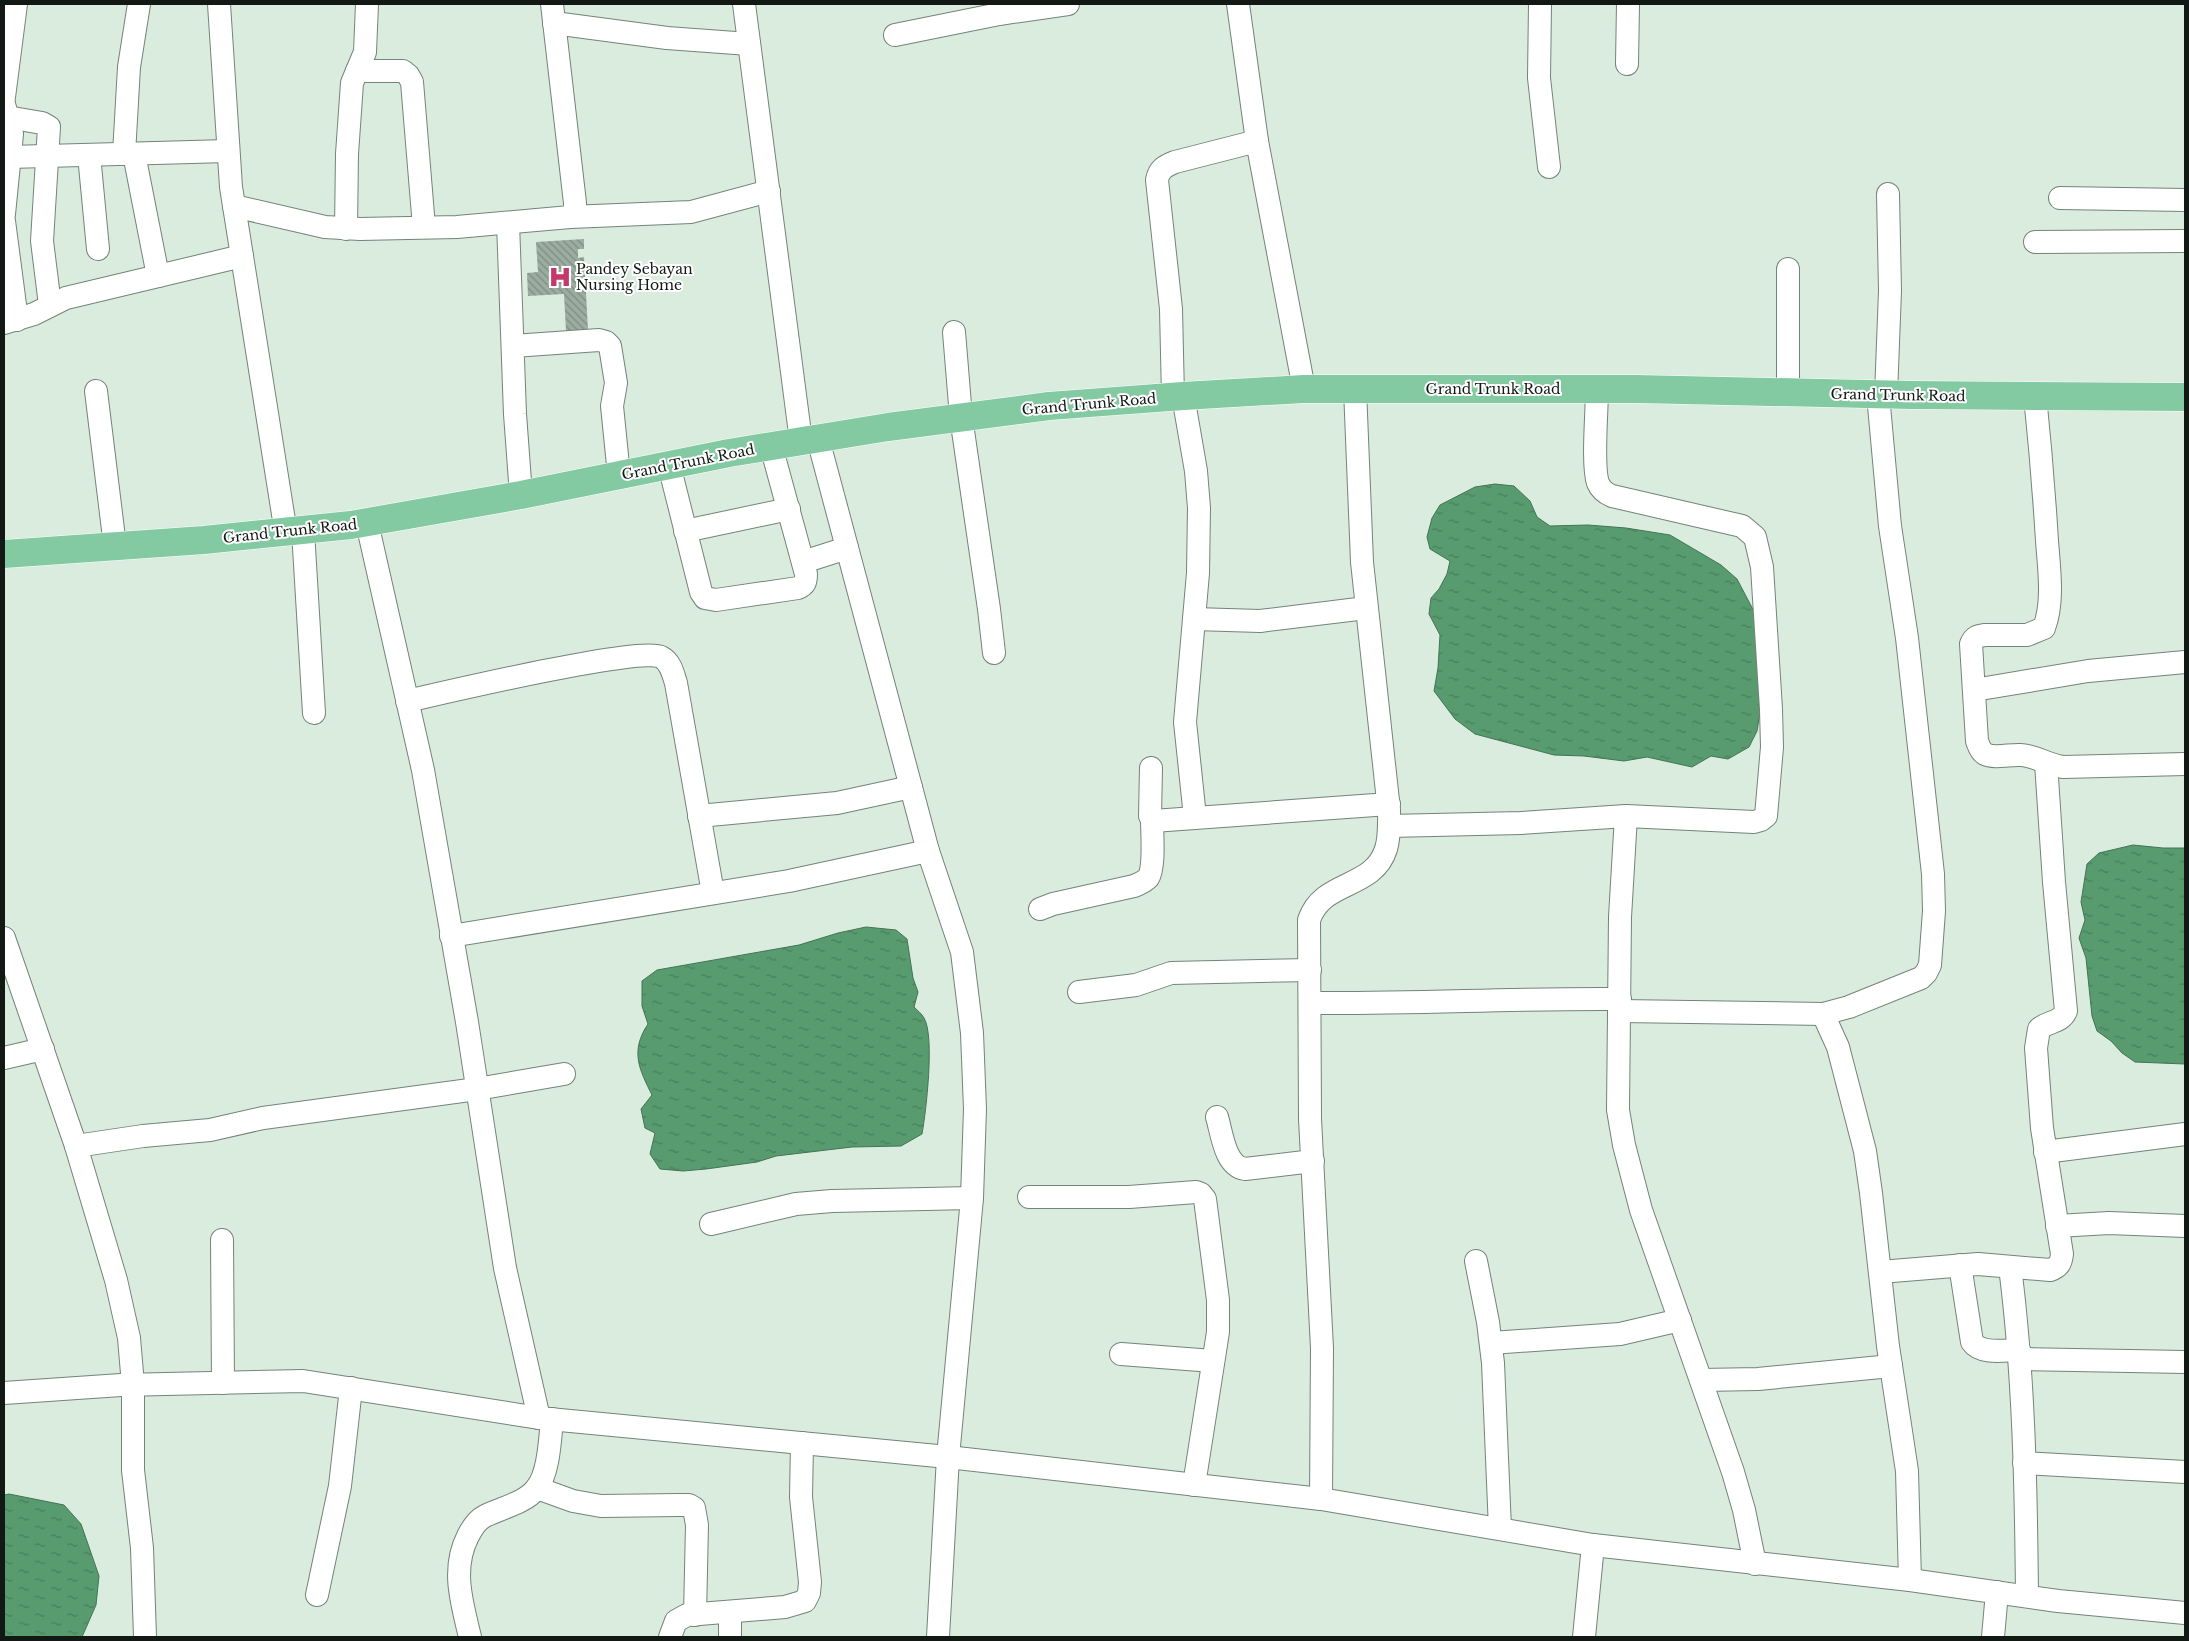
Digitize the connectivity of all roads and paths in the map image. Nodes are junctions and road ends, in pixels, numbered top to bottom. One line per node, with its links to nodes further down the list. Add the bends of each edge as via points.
1 (16, 4): 14 (street)
2 (139, 4): 20 (street, via 130,67)
3 (219, 4): 19 (street)
4 (367, 4): 16 (street, via 365,52)
5 (744, 4): 13 (street)
6 (1068, 4): 10 (street)
7 (1238, 4): 18 (street)
8 (1540, 4): 24 (street, via 1539,78)
9 (1628, 4): 15 (street)
10 (1025, 7): 12 (street)
11 (553, 13): 13 (street, via 668,38); 32 (street, via 575,193 574,212)
12 (895, 35)
13 (749, 44): 25 (street)
14 (7, 51): 17 (street)
15 (1627, 64)
16 (357, 71): 35 (street, via 403,71 412,82); 36 (street, via 351,91)
17 (5, 106): 22 (street, via 47,124 50,132); 23 (street, via 12,134)
18 (1258, 140): 47 (street); 54 (street, via 1175,162 1159,172)
19 (228, 151): 20 (street); 30 (street)
20 (129, 154): 21 (street); 42 (street)
21 (89, 155): 22 (street); 39 (street)
22 (48, 156): 23 (street); 43 (street, via 42,242)
23 (10, 157): 28 (street)
24 (1549, 167)
25 (768, 192): 32 (street, via 691,212); 57 (street)
26 (1888, 194): 52 (street, via 1890,291)
27 (2060, 198): 29 (street)
28 (4, 199): 31 (street)
29 (2185, 200)
30 (234, 206): 36 (street); 40 (street)
31 (4, 214)
32 (570, 217): 34 (street)
33 (4, 221): 44 (street)
34 (508, 223): 35 (street); 46 (street)
35 (424, 227): 36 (street)
36 (346, 229)
37 (2185, 241): 38 (street)
38 (2035, 242)
39 (98, 249)
40 (242, 256): 42 (street); 65 (street)
41 (1788, 269): 51 (street)
42 (158, 276): 43 (street, via 66,298)
43 (50, 305): 44 (street)
44 (10, 322)
45 (954, 332): 56 (street)
46 (513, 346): 60 (street, via 599,340 610,346 616,383 612,406); 61 (street)
47 (1304, 389): 48 (main road, Grand Trunk Road); 54 (main road, Grand Trunk Road)
48 (1355, 389): 49 (main road, Grand Trunk Road); 70 (street)
49 (1597, 390): 51 (main road, Grand Trunk Road); 83 (street, via 1596,468 1603,492 1742,526 1755,537 1762,567 1772,709 1767,808 1766,816 1761,820)
50 (96, 391): 66 (street)
51 (1788, 393): 52 (main road, Grand Trunk Road)
52 (1882, 395): 53 (main road, Grand Trunk Road); 96 (street, via 1890,526 1907,638 1933,874 1930,965 1921,978)
53 (2035, 396): 55 (main road, Grand Trunk Road); 74 (street, via 2049,571 2047,618 2044,628 2034,634 1977,636 1971,644)
54 (1178, 397): 56 (main road, Grand Trunk Road, via 1049,406); 71 (street, via 1196,471 1199,508)
55 (2185, 397)
56 (961, 418): 57 (main road, Grand Trunk Road); 72 (street)
57 (828, 437): 58 (main road, Grand Trunk Road); 67 (street)
58 (772, 446): 59 (main road, Grand Trunk Road); 62 (street)
59 (668, 465): 60 (main road, Grand Trunk Road); 64 (street)
60 (619, 475): 61 (main road, Grand Trunk Road)
61 (522, 495): 63 (main road, Grand Trunk Road)
62 (789, 510): 64 (street); 69 (street)
63 (367, 522): 65 (main road, Grand Trunk Road); 75 (street)
64 (685, 531): 69 (street, via 701,592 709,600 798,588 806,581)
65 (294, 532): 66 (main road, Grand Trunk Road); 76 (street)
66 (115, 546): 68 (main road, Grand Trunk Road)
67 (847, 548): 69 (street); 80 (street)
68 (4, 554)
69 (802, 562)
70 (1366, 608): 71 (street, via 1260,621); 81 (street)
71 (1194, 619): 84 (street, via 1185,722)
72 (994, 653)
73 (2185, 662): 74 (street, via 2088,672)
74 (1974, 690): 77 (street, via 1979,749 1993,756 2022,755)
75 (408, 701): 82 (street, via 496,680 605,661 649,654 662,657 670,666 676,683); 90 (street)
76 (314, 713)
77 (2046, 763): 78 (street, via 2063,767); 104 (street, via 2066,1011 2059,1020 2043,1025 2037,1037)
78 (2185, 764)
79 (1151, 768): 85 (street)
80 (911, 787): 82 (street, via 837,803); 87 (street)
81 (1389, 804): 84 (street); 86 (street)
82 (700, 816): 88 (street)
83 (1626, 816): 86 (street, via 1520,823); 95 (street, via 1620,916)
84 (1195, 817): 85 (street)
85 (1152, 820): 89 (street, via 1151,869 1142,882)
86 (1389, 826): 92 (street, via 1386,850 1378,864 1365,876 1322,898 1313,908 1309,920)
87 (928, 851): 88 (street, via 789,881); 107 (street, via 962,952 972,1033 975,1099)
88 (713, 893): 90 (street)
89 (1040, 909)
90 (452, 936): 100 (street)
91 (4, 938): 97 (street)
92 (1310, 970): 93 (street, via 1171,973 1136,985); 94 (street)
93 (1079, 992)
94 (1310, 1003): 95 (street, via 1442,1003 1531,998); 105 (street)
95 (1620, 1005): 96 (street); 116 (street, via 1618,1094 1624,1145 1641,1210)
96 (1824, 1014): 115 (street, via 1838,1047 1865,1151)
97 (43, 1049): 98 (street); 103 (street)
98 (4, 1058)
99 (564, 1074): 100 (street)
100 (477, 1089): 103 (street, via 263,1118 210,1130); 128 (street, via 505,1268)
101 (1217, 1117): 105 (street, via 1232,1162 1238,1168)
102 (2185, 1134): 104 (street)
103 (76, 1146): 125 (street, via 116,1280 129,1338)
104 (2045, 1152): 109 (street)
105 (1313, 1161): 135 (street, via 1322,1348)
106 (1029, 1197): 120 (street, via 1201,1194 1208,1207 1218,1300 1218,1332)
107 (972, 1198): 108 (street, via 823,1202 760,1211); 130 (street)
108 (711, 1224)
109 (2057, 1226): 110 (street, via 2109,1223); 114 (street, via 2062,1254 2057,1268)
110 (2185, 1226)
111 (222, 1240): 124 (street)
112 (1476, 1261): 117 (street)
113 (1960, 1265): 114 (street); 115 (street); 119 (street, via 1975,1347)
114 (2010, 1267): 119 (street)
115 (1880, 1272): 122 (street)
116 (1680, 1320): 117 (street, via 1620,1334); 123 (street)
117 (1491, 1343): 136 (street)
118 (1120, 1354): 120 (street)
119 (2019, 1355): 121 (street); 131 (street)
120 (1213, 1361): 133 (street)
121 (2185, 1362)
122 (1891, 1366): 123 (street, via 1758,1379); 139 (street, via 1908,1471)
123 (1701, 1380): 138 (street, via 1733,1472)
124 (222, 1382): 125 (street); 126 (street, via 303,1381)
125 (133, 1384): 127 (street); 146 (street, via 133,1470 142,1548)
126 (351, 1388): 128 (street); 141 (street, via 340,1486)
127 (4, 1393)
128 (546, 1418): 129 (street); 134 (street, via 544,1475)
129 (802, 1443): 130 (street); 143 (street, via 802,1497 809,1594 797,1605)
130 (948, 1457): 133 (street); 150 (street)
131 (2024, 1463): 132 (street); 142 (street)
132 (2185, 1472)
133 (1194, 1485): 135 (street)
134 (537, 1488): 145 (street, via 573,1501 601,1506 679,1504 694,1508 697,1525); 147 (street, via 526,1498 483,1517 464,1544 459,1559 459,1580)
135 (1321, 1499): 136 (street)
136 (1500, 1529): 137 (street)
137 (1593, 1545): 138 (street); 151 (street)
138 (1755, 1564): 139 (street)
139 (1910, 1580): 140 (street)
140 (1997, 1592): 142 (street); 152 (street)
141 (318, 1595)
142 (2027, 1596): 144 (street)
143 (730, 1612): 145 (street); 149 (street)
144 (2185, 1613)
145 (695, 1615): 148 (street, via 676,1621)
146 (145, 1637)
147 (470, 1637)
148 (670, 1637)
149 (730, 1637)
150 (938, 1637)
151 (1584, 1637)
152 (1993, 1637)

